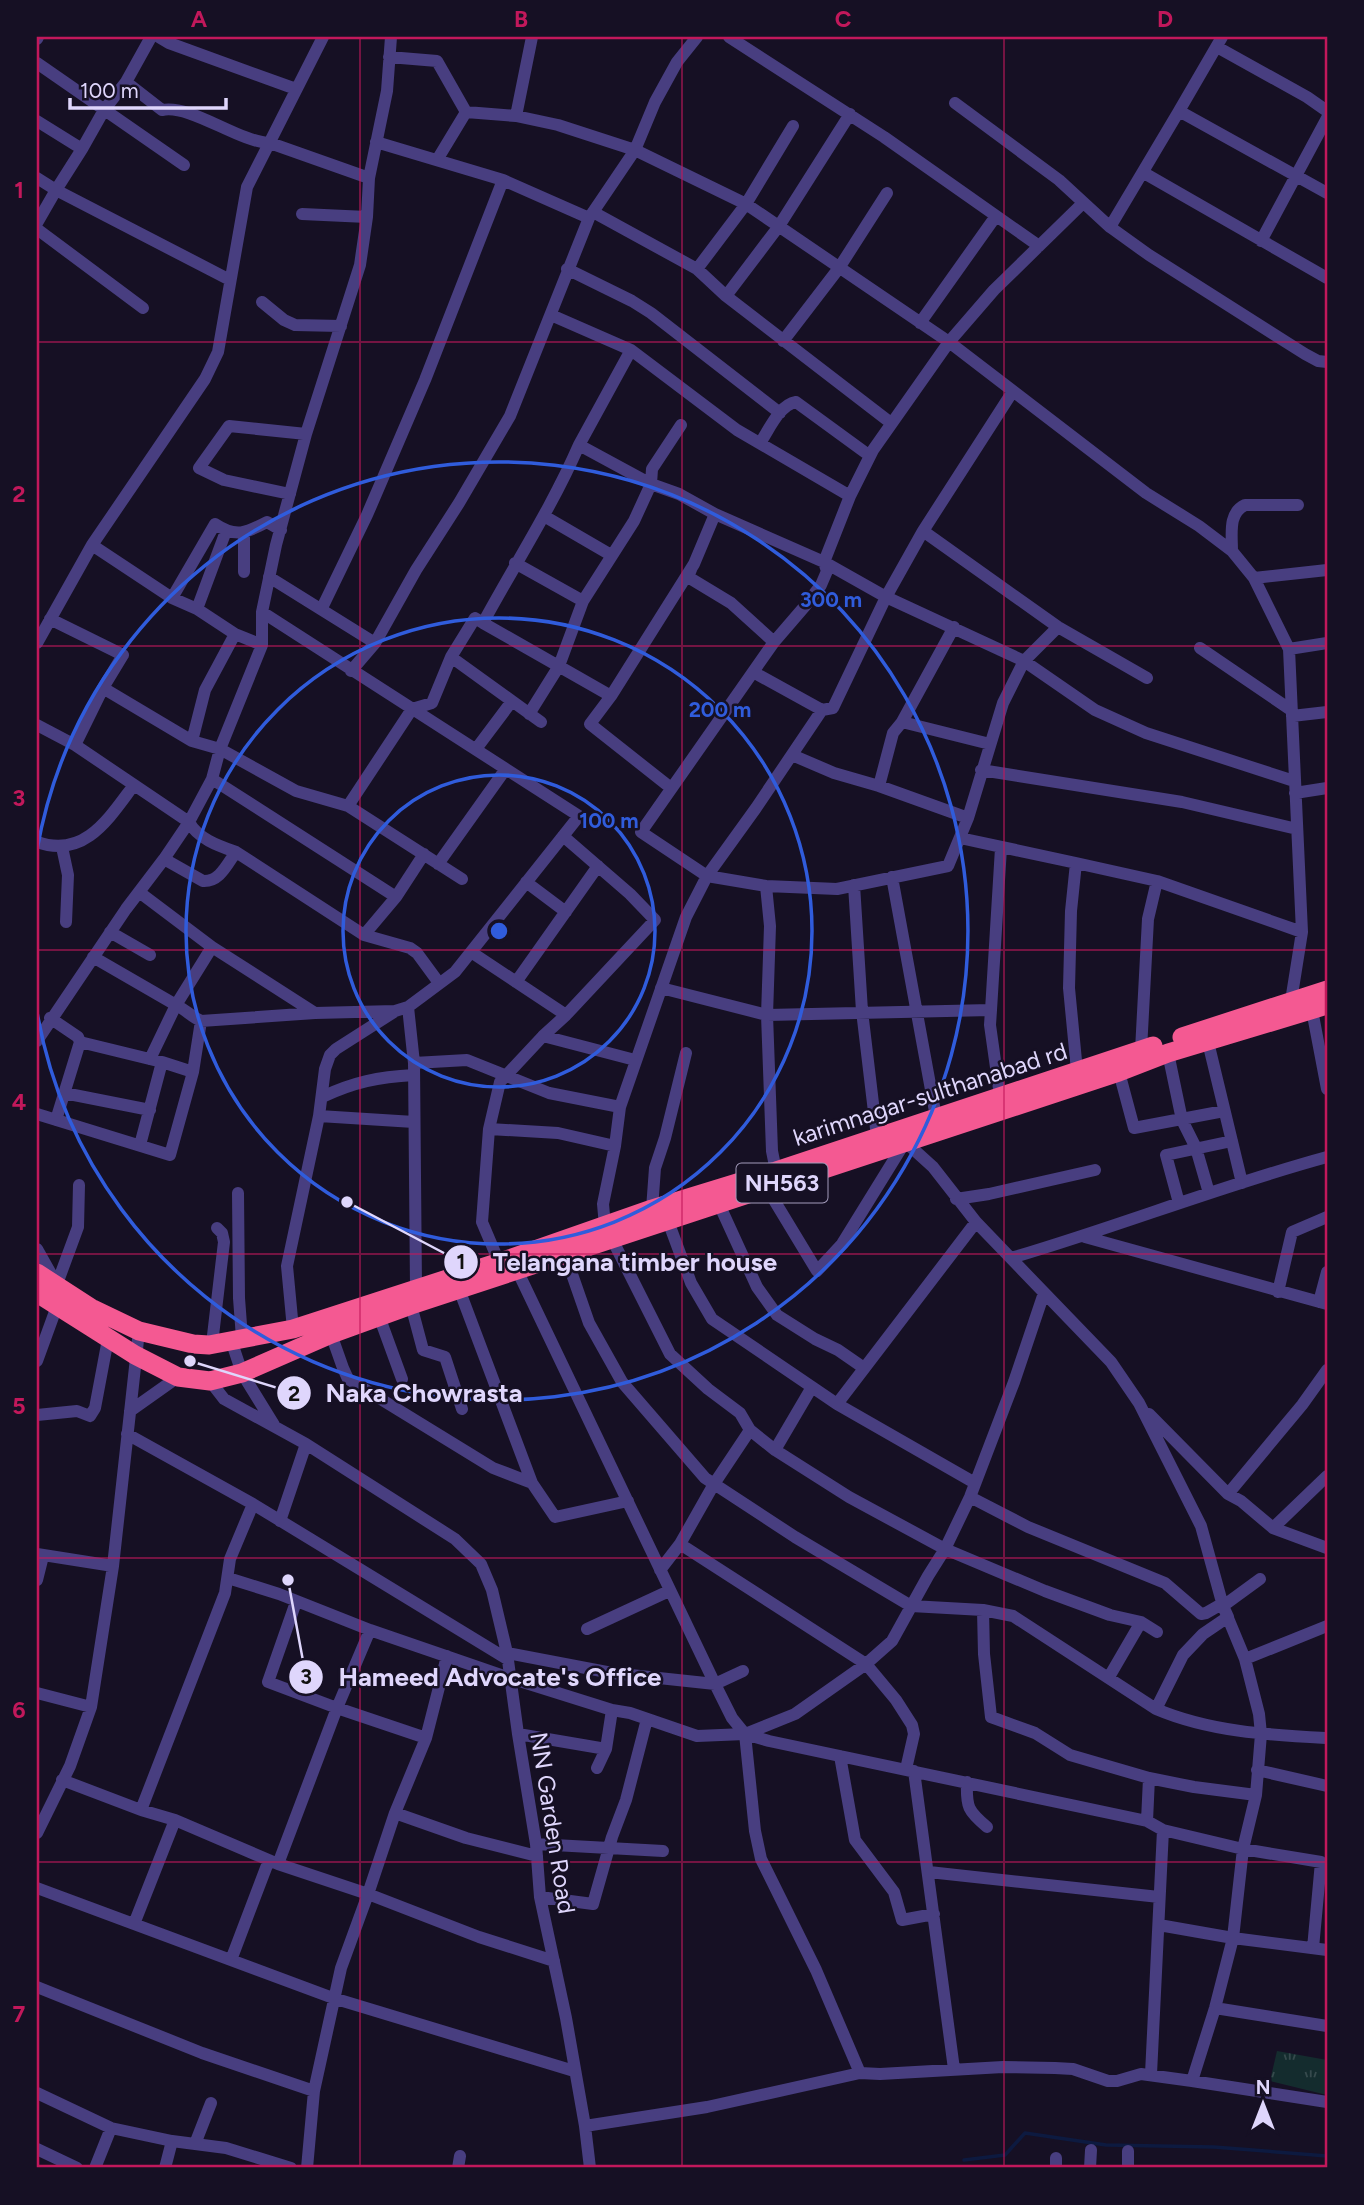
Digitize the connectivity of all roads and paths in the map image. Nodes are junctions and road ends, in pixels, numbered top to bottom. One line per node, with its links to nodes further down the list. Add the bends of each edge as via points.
1 (151, 37): 11 (street)
2 (159, 37): 12 (street)
3 (323, 37): 12 (street)
4 (391, 37): 9 (street)
5 (532, 37): 19 (street)
6 (697, 37): 26 (street, via 655,102)
7 (729, 37): 18 (street)
8 (1219, 42): 15 (street); 16 (street)
9 (389, 57): 17 (street, via 437,61); 23 (street)
10 (37, 63): 14 (street)
11 (126, 82): 14 (street); 24 (street, via 162,110 171,108 247,139)
12 (296, 89): 24 (street)
13 (955, 103): 37 (street)
14 (104, 110): 25 (street); 28 (street)
15 (1180, 111): 29 (street); 30 (street)
16 (1327, 111)
17 (466, 112): 19 (street); 27 (street)
18 (850, 114): 41 (street); 44 (street)
19 (516, 116): 26 (street)
20 (1327, 118): 30 (street)
21 (37, 121): 25 (street)
22 (793, 126): 38 (street)
23 (376, 142): 27 (street); 32 (street)
24 (270, 143): 32 (street); 53 (street, via 247,187)
25 (82, 149): 34 (street)
26 (635, 150): 38 (street); 40 (street)
27 (437, 160): 33 (street)
28 (184, 165)
29 (1144, 173): 45 (street); 47 (street)
30 (1297, 176): 36 (street); 47 (street)
31 (37, 178): 34 (street)
32 (369, 178): 42 (street)
33 (503, 180): 40 (street); 95 (street, via 368,515)
34 (56, 190): 43 (street); 53 (street)
35 (887, 193): 49 (street)
36 (1327, 193)
37 (1083, 203): 45 (street); 48 (street)
38 (746, 204): 44 (street); 50 (street)
39 (302, 214): 42 (street)
40 (591, 215): 50 (street); 51 (street)
41 (996, 216): 48 (street); 58 (street)
42 (367, 217): 59 (street, via 360,265)
43 (37, 223)
44 (779, 226): 49 (street); 54 (street)
45 (1110, 227): 63 (street, via 1305,354)
46 (37, 229): 56 (street)
47 (1261, 241): 52 (street)
48 (1039, 246): 61 (street)
49 (839, 268): 58 (street); 60 (street)
50 (697, 269): 54 (street)
51 (567, 270): 57 (street); 65 (street, via 651,313)
52 (1327, 278)
53 (230, 280): 82 (street, via 218,352 205,379)
54 (726, 296): 60 (street)
55 (261, 302): 59 (street, via 295,325)
56 (143, 308)
57 (551, 315): 62 (street); 105 (street, via 510,416)
58 (920, 323): 61 (street)
59 (341, 326): 68 (street)
60 (783, 341): 66 (street)
61 (949, 342): 64 (street); 66 (street)
62 (631, 350): 69 (street); 70 (street)
63 (1327, 362)
64 (1013, 391): 80 (street); 83 (street, via 1146,493)
65 (780, 413): 69 (street); 71 (street, via 796,402)
66 (891, 423): 71 (street)
67 (681, 425): 72 (street, via 652,469)
68 (306, 434): 73 (street); 73 (street, via 229,426 199,468 224,480)
69 (760, 443): 74 (street)
70 (579, 445): 72 (street); 77 (street)
71 (870, 456): 74 (street)
72 (651, 484): 76 (street); 84 (street)
73 (290, 494): 78 (street)
74 (850, 496): 85 (street)
75 (1298, 505): 83 (street, via 1240,507 1233,520)
76 (715, 514): 85 (street); 87 (street)
77 (544, 516): 84 (street); 86 (street)
78 (281, 530): 81 (street, via 267,522); 90 (street)
79 (226, 531): 81 (street); 93 (street, via 215,524); 96 (street)
80 (923, 531): 92 (street); 101 (street)
81 (244, 533): 89 (street)
82 (92, 545): 93 (street); 98 (street)
83 (1232, 551): 91 (street)
84 (611, 555): 94 (street)
85 (824, 562): 92 (street); 103 (street, via 827,571 821,585)
86 (515, 563): 94 (street); 99 (street)
87 (694, 564): 103 (street, via 688,576 730,603); 117 (street)
88 (1327, 570): 91 (street)
89 (244, 572)
90 (269, 577): 95 (street); 97 (street)
91 (1254, 578): 109 (street)
92 (886, 597): 100 (street); 120 (street, via 833,708)
93 (172, 598): 96 (street)
94 (583, 601): 112 (street)
95 (321, 608): 105 (street)
96 (197, 609): 102 (street)
97 (262, 612): 107 (street); 113 (street)
98 (50, 619): 104 (street); 116 (street, via 123,655)
99 (483, 623): 110 (street, via 475,618); 112 (street)
100 (954, 627): 111 (street); 125 (street)
101 (1058, 627): 111 (street); 115 (street)
102 (235, 634): 107 (street); 127 (street, via 205,690)
103 (774, 642): 114 (street)
104 (37, 643)
105 (375, 643): 113 (street)
106 (1327, 643): 109 (street)
107 (262, 645): 131 (street)
108 (1200, 648): 122 (street)
109 (1289, 649): 122 (street)
110 (451, 657): 118 (street); 119 (street, via 432,703)
111 (1024, 661): 128 (street, via 1003,703); 138 (street, via 1095,710)
112 (559, 666): 117 (street); 123 (street)
113 (351, 671): 119 (street)
114 (753, 672): 120 (street); 139 (street)
115 (1147, 678)
116 (103, 688): 127 (street); 129 (street)
117 (611, 696): 139 (street, via 590,724)
118 (512, 701): 123 (street); 130 (street)
119 (412, 709): 130 (street); 141 (street)
120 (822, 710): 132 (street)
121 (1327, 712): 122 (street)
122 (1291, 713): 138 (street)
123 (529, 714): 124 (street)
124 (541, 722)
125 (902, 722): 128 (street); 137 (street, via 893,733)
126 (37, 725): 129 (street)
127 (192, 741): 131 (street)
128 (990, 744): 134 (street)
129 (75, 745): 136 (street)
130 (476, 748): 133 (street)
131 (220, 749): 135 (street); 141 (street, via 296,791)
132 (792, 755): 137 (street); 156 (street)
133 (505, 770): 145 (street, via 579,816); 154 (street)
134 (981, 770): 142 (street); 144 (street, via 1170,800)
135 (212, 779): 143 (street); 164 (street)
136 (134, 785): 143 (street); 148 (street, via 103,825 76,844)
137 (879, 786): 142 (street)
138 (1294, 787): 140 (street); 144 (street)
139 (671, 788): 156 (street, via 641,832)
140 (1327, 788)
141 (348, 806): 151 (street)
142 (968, 818): 146 (street)
143 (190, 822): 150 (street, via 216,845); 152 (street)
144 (1297, 829): 168 (street)
145 (563, 836): 155 (street); 159 (street)
146 (960, 838): 149 (street); 157 (street, via 948,866)
147 (37, 842): 148 (street)
148 (62, 847): 166 (street, via 68,875)
149 (1001, 848): 153 (street); 182 (street)
150 (236, 852): 152 (street, via 218,877 209,881); 169 (street)
151 (424, 854): 154 (street); 164 (street)
152 (164, 859): 163 (street)
153 (1076, 863): 160 (street); 201 (street, via 1069,988)
154 (438, 864): 158 (street)
155 (598, 866): 165 (street); 187 (street, via 655,920)
156 (707, 876): 162 (street); 176 (street, via 686,917)
157 (892, 877): 161 (street); 183 (street)
158 (462, 879)
159 (526, 881): 165 (street); 171 (street)
160 (1157, 881): 168 (street); 195 (street, via 1148,919)
161 (854, 885): 162 (street, via 837,889); 185 (street)
162 (766, 886): 188 (street, via 770,926)
163 (139, 892): 167 (street); 170 (street)
164 (396, 897): 169 (street)
165 (566, 912): 174 (street)
166 (66, 922)
167 (110, 932): 172 (street); 173 (street)
168 (1302, 932): 178 (street)
169 (364, 935): 175 (street, via 410,948)
170 (212, 947): 179 (street); 186 (street)
171 (471, 951): 174 (street); 175 (street, via 455,972)
172 (150, 955)
173 (93, 957): 179 (street); 189 (street)
174 (516, 982): 187 (street)
175 (439, 983): 180 (street)
176 (661, 988): 188 (street); 198 (street)
177 (1327, 990): 178 (highway, karimnagar-sulthanabad rd / NH563)
178 (1291, 1001): 195 (highway, karimnagar-sulthanabad rd / NH563)
179 (176, 1005): 190 (street); 199 (street)
180 (408, 1007): 184 (street); 200 (street)
181 (1319, 1008): 194 (highway, NH563); 205 (street)
182 (991, 1010): 183 (street); 208 (street)
183 (918, 1011): 185 (street); 214 (street)
184 (395, 1012): 186 (street); 207 (street, via 336,1048 325,1069)
185 (862, 1012): 188 (street); 219 (street)
186 (315, 1013): 190 (street)
187 (566, 1015): 191 (street)
188 (767, 1015): 226 (street)
189 (50, 1018): 192 (street); 193 (street)
190 (201, 1021): 202 (street)
191 (543, 1035): 198 (street); 204 (street)
192 (37, 1041)
193 (79, 1042): 199 (street); 206 (street)
194 (1208, 1042): 197 (highway, NH563); 211 (street)
195 (1141, 1050): 201 (highway, karimnagar-sulthanabad rd / NH563)
196 (686, 1053): 234 (street, via 655,1168)
197 (1168, 1053): 203 (highway, NH563); 216 (street)
198 (635, 1060): 209 (street)
199 (156, 1061): 202 (street); 210 (street)
200 (414, 1069): 204 (street, via 467,1060); 207 (street, via 344,1086); 217 (street)
201 (1077, 1071): 208 (highway, karimnagar-sulthanabad rd / NH563)
202 (193, 1072): 221 (street, via 170,1155)
203 (1119, 1072): 216 (street, via 1134,1128); 219 (highway, NH563)
204 (506, 1076): 209 (street, via 549,1093); 218 (street, via 500,1082)
205 (1327, 1089)
206 (64, 1093): 210 (street); 215 (street)
207 (322, 1097): 213 (street)
208 (1000, 1097): 214 (highway, karimnagar-sulthanabad rd / NH563)
209 (620, 1107): 222 (street)
210 (150, 1110): 221 (street)
211 (1224, 1111): 216 (street); 220 (street)
212 (37, 1114): 215 (street)
213 (319, 1116): 217 (street); 255 (street, via 287,1266)
214 (936, 1117): 219 (highway, karimnagar-sulthanabad rd / NH563)
215 (56, 1119): 221 (street)
216 (1182, 1120): 223 (street)
217 (414, 1122): 252 (street)
218 (489, 1129): 222 (street, via 558,1133); 243 (street, via 482,1222)
219 (892, 1136): 226 (highway, karimnagar-sulthanabad rd / NH563); 226 (highway, NH563); 226 (street, via 842,1244 817,1270 774,1200); 231 (street, via 933,1167)
220 (1231, 1141): 223 (street); 227 (street)
221 (140, 1145)
222 (615, 1146): 238 (street, via 603,1204)
223 (1196, 1148): 229 (street); 232 (street, via 1166,1155)
224 (1327, 1157): 227 (street)
225 (1095, 1170): 231 (street)
226 (774, 1178): 233 (highway, NH563); 234 (highway, karimnagar-sulthanabad rd / NH563)
227 (1242, 1183): 229 (street)
228 (79, 1185): 250 (street, via 78,1227)
229 (1209, 1193): 232 (street)
230 (238, 1194): 259 (street, via 239,1298)
231 (957, 1199): 236 (street)
232 (1180, 1203): 239 (street)
233 (719, 1204): 234 (highway, NH563); 262 (street, via 757,1287 777,1315)
234 (660, 1215): 238 (highway, karimnagar-sulthanabad rd / NH563); 268 (street, via 712,1318)
235 (1327, 1217): 248 (street, via 1292,1232)
236 (976, 1222): 242 (street); 262 (street)
237 (217, 1228): 259 (street, via 223,1242)
238 (609, 1233): 241 (highway, NH563); 243 (highway, karimnagar-sulthanabad rd / NH563); 275 (street, via 670,1353 740,1413)
239 (1085, 1237): 242 (street); 248 (street)
240 (37, 1250): 250 (street)
241 (565, 1254): 244 (highway, NH563); 282 (street, via 589,1323 622,1382)
242 (1011, 1258): 251 (street)
243 (499, 1262): 252 (highway, karimnagar-sulthanabad rd / NH563)
244 (517, 1270): 247 (highway, NH563); 285 (street)
245 (1327, 1272): 253 (street)
246 (37, 1273): 250 (highway, NH563)
247 (459, 1289): 252 (highway, NH563); 280 (street)
248 (1278, 1292): 253 (street)
249 (37, 1293): 250 (highway, NH563)
250 (57, 1293): 256 (highway, NH563); 258 (highway, NH563); 261 (street)
251 (1044, 1293): 269 (street, via 1111,1362); 281 (street)
252 (414, 1296): 254 (highway, NH563); 255 (highway, karimnagar-sulthanabad rd / NH563); 271 (street, via 423,1350 445,1357)
253 (1323, 1303)
254 (379, 1316): 257 (highway, NH563); 266 (street)
255 (293, 1329): 259 (highway, karimnagar-sulthanabad rd / NH563)
256 (139, 1331): 259 (highway, NH563, via 193,1344); 260 (street)
257 (331, 1334): 264 (highway, NH563); 280 (street, via 348,1379 493,1468)
258 (108, 1339): 260 (highway, NH563); 273 (street, via 90,1416 77,1411)
259 (228, 1341): 264 (street)
260 (135, 1355): 265 (highway, NH563); 272 (street)
261 (37, 1361)
262 (864, 1368): 270 (street)
263 (1327, 1370): 283 (street)
264 (242, 1373): 267 (highway, NH563); 274 (street)
265 (178, 1377): 267 (highway, NH563); 272 (street)
266 (402, 1379)
267 (210, 1381): 274 (street, NN Garden Road, via 225,1399)
268 (812, 1387): 270 (street); 278 (street)
269 (1139, 1403): 283 (street); 302 (street, via 1201,1526)
270 (837, 1404): 281 (street)
271 (461, 1409)
272 (130, 1411): 276 (street)
273 (37, 1415)
274 (276, 1429): 277 (street, NN Garden Road)
275 (750, 1430): 278 (street); 282 (street)
276 (127, 1434): 286 (street); 293 (street)
277 (306, 1444): 287 (street); 309 (street, NN Garden Road, via 455,1539 481,1564 492,1590)
278 (775, 1450): 291 (street)
279 (1327, 1476): 288 (street)
280 (533, 1483): 285 (street, via 555,1517)
281 (975, 1483): 284 (street)
282 (714, 1484): 289 (street); 300 (street)
283 (1228, 1494): 288 (street)
284 (970, 1497): 291 (street); 302 (street, via 1028,1527 1165,1583 1201,1614 1220,1605)
285 (628, 1501): 294 (street)
286 (253, 1504): 287 (street); 295 (street, via 230,1559)
287 (280, 1521): 309 (street)
288 (1273, 1528): 290 (street)
289 (680, 1544): 294 (street); 311 (street)
290 (1327, 1548)
291 (945, 1549): 300 (street); 303 (street, via 1045,1591)
292 (40, 1555): 293 (street); 297 (street)
293 (113, 1566): 317 (street)
294 (660, 1570): 298 (street)
295 (228, 1578): 299 (street); 337 (street)
296 (1260, 1579): 302 (street)
297 (37, 1580)
298 (669, 1591): 305 (street); 315 (street)
299 (296, 1602): 306 (street); 318 (street, via 268,1682)
300 (911, 1606): 301 (street); 311 (street, via 891,1640)
301 (983, 1610): 313 (street, via 1013,1616); 332 (street, via 991,1717 1035,1733 1070,1755)
302 (1226, 1611): 310 (street); 319 (street, via 1184,1655)
303 (1142, 1622): 307 (street); 313 (street)
304 (1327, 1626): 310 (street)
305 (587, 1629)
306 (370, 1630): 308 (street); 318 (street)
307 (1157, 1632)
308 (447, 1656): 314 (street); 325 (street)
309 (507, 1656): 314 (street, NN Garden Road); 315 (street)
310 (1245, 1659): 324 (street)
311 (866, 1664): 323 (street, via 795,1714); 330 (street, via 912,1725)
312 (743, 1671): 315 (street)
313 (1109, 1677): 319 (street)
314 (510, 1678): 320 (street); 322 (street, NN Garden Road)
315 (715, 1684): 323 (street)
316 (37, 1693): 317 (street)
317 (91, 1707): 333 (street)
318 (337, 1708): 325 (street); 348 (street)
319 (1156, 1709): 324 (street, via 1198,1723)
320 (612, 1710): 321 (street); 327 (street)
321 (647, 1719): 323 (street, via 697,1736); 346 (street)
322 (518, 1734): 327 (street); 345 (street, NN Garden Road)
323 (745, 1734): 328 (street); 368 (street, via 761,1859)
324 (1261, 1734): 326 (street); 331 (street)
325 (426, 1738): 338 (street)
326 (1327, 1738)
327 (606, 1749): 329 (street)
328 (840, 1756): 330 (street); 354 (street, via 855,1840 894,1892 902,1920)
329 (597, 1768)
330 (910, 1770): 334 (street); 349 (street)
331 (1257, 1770): 335 (street); 336 (street)
332 (1149, 1778): 336 (street); 340 (street)
333 (62, 1780): 337 (street); 343 (street)
334 (967, 1782): 340 (street); 341 (street, via 971,1814)
335 (1327, 1786)
336 (1256, 1795): 344 (street)
337 (141, 1810): 339 (street)
338 (396, 1813): 345 (street, via 466,1838); 351 (street)
339 (175, 1820): 348 (street); 355 (street)
340 (1147, 1821): 342 (street)
341 (987, 1826)
342 (1163, 1830): 344 (street); 353 (street)
343 (37, 1833)
344 (1243, 1849): 357 (street); 358 (street, via 1321,1862)
345 (537, 1850): 346 (street); 352 (street, NN Garden Road)
346 (609, 1850): 347 (street); 352 (street, via 593,1904)
347 (663, 1852)
348 (274, 1862): 351 (street); 360 (street)
349 (929, 1872): 353 (street); 354 (street)
350 (37, 1888): 355 (street)
351 (368, 1894): 361 (street); 363 (street)
352 (540, 1897): 361 (street, NN Garden Road)
353 (1159, 1897): 356 (street)
354 (934, 1914): 366 (street)
355 (134, 1924): 360 (street)
356 (1160, 1925): 357 (street); 369 (street)
357 (1233, 1938): 358 (street); 364 (street)
358 (1313, 1948): 359 (street)
359 (1327, 1950)
360 (231, 1960): 363 (street)
361 (554, 1961): 367 (street, NN Garden Road)
362 (37, 1987): 371 (street, via 202,2053)
363 (333, 1998): 367 (street); 371 (street)
364 (1215, 2008): 365 (street); 370 (street)
365 (1327, 2026)
366 (954, 2069): 368 (street); 369 (street, via 1073,2069 1108,2081)
367 (574, 2071): 375 (street, NN Garden Road)
368 (860, 2073): 375 (street, via 707,2108)
369 (1151, 2074): 370 (street)
370 (1192, 2081): 373 (street)
371 (314, 2091): 386 (street)
372 (37, 2093): 376 (street)
373 (1327, 2102)
374 (211, 2103): 378 (street)
375 (585, 2126): 387 (street, NN Garden Road)
376 (111, 2128): 377 (street); 383 (street)
377 (172, 2141): 378 (street); 384 (street)
378 (195, 2144): 385 (street, via 226,2148)
379 (37, 2148): 382 (street)
380 (1091, 2150): 388 (street)
381 (1128, 2151): 389 (street)
382 (77, 2168)
383 (95, 2168)
384 (165, 2168)
385 (292, 2168)
386 (307, 2168)
387 (590, 2168)
388 (1090, 2168)
389 (1128, 2168)

